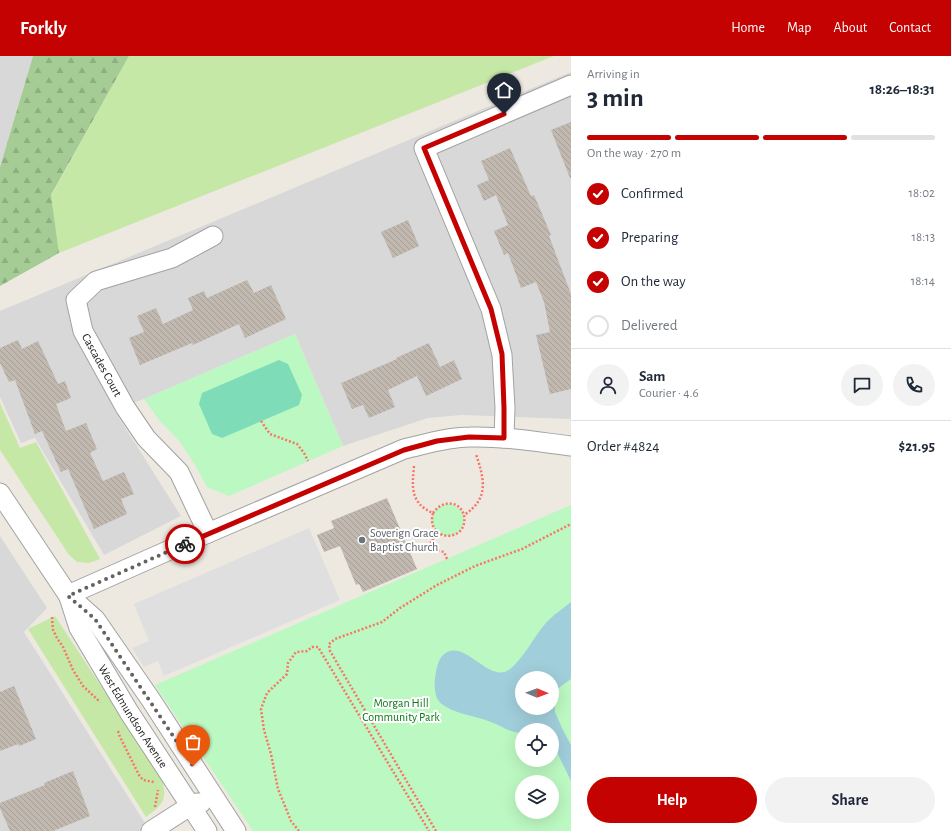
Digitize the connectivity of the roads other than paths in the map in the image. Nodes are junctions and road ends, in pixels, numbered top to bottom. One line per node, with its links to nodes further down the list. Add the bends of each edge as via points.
1 (571, 85): 3 (street, via 424,148 491,309 502,354)
2 (213, 236): 6 (street, Cascades Court, via 172,258 96,281 76,300 83,331 121,400 146,438 179,472)
3 (504, 438): 4 (street); 6 (street, via 469,437 416,446)
4 (571, 446)
5 (0, 493): 7 (street, West Edmundson Avenue)
6 (208, 533): 7 (street)
7 (68, 596): 8 (street, West Edmundson Avenue, via 79,628 129,712); 12 (street, West Edmundson Avenue, via 95,619)
8 (190, 806): 9 (street); 10 (street, West Edmundson Avenue); 11 (street, via 202,803)
9 (151, 831)
10 (207, 831)
11 (222, 831)
12 (236, 831)

